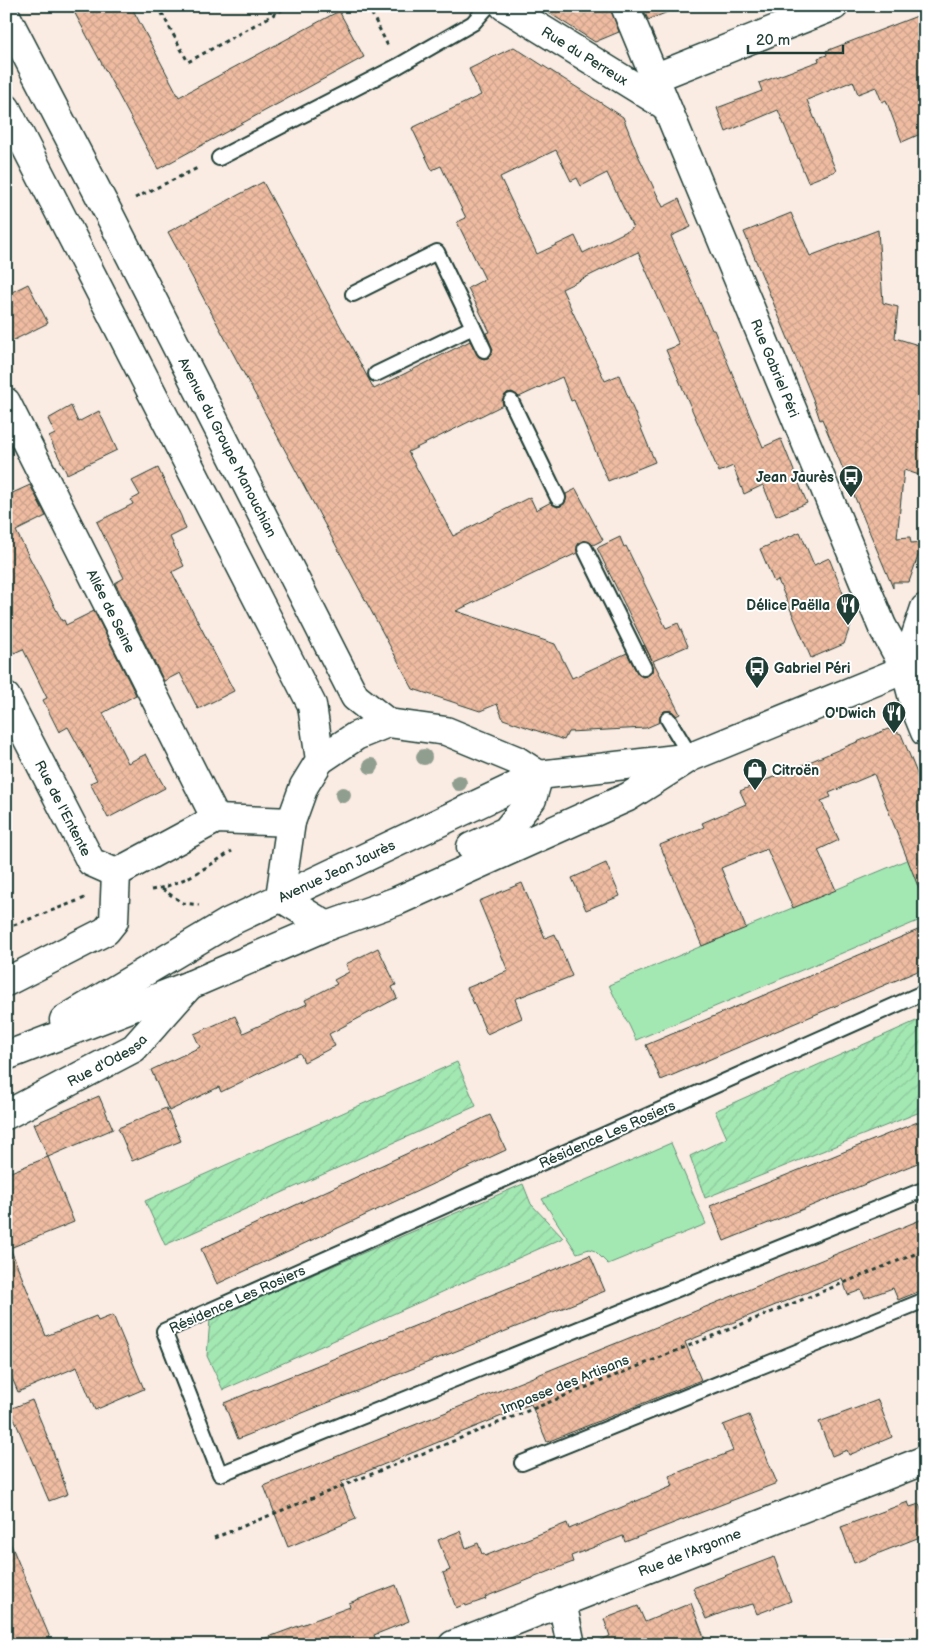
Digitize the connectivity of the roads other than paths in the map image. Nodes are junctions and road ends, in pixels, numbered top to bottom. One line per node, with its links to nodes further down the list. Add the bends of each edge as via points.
1 (488, 6): 9 (lane, via 473,23 398,66)
2 (504, 6): 7 (street, Rue du Perreux)
3 (625, 6): 6 (street, Rue Gabriel Péri)
4 (834, 6): 6 (street)
5 (6, 16): 23 (street, Avenue du Groupe Manouchian, via 355,697)
6 (654, 78): 7 (street, Rue Gabriel Péri)
7 (666, 106): 19 (street, Rue Gabriel Péri, via 882,626)
8 (6, 108): 26 (street, via 312,705)
9 (220, 158)
10 (353, 294): 11 (lane, via 437,252)
11 (473, 326): 12 (lane); 13 (lane)
12 (484, 350)
13 (376, 374)
14 (511, 401): 16 (lane)
15 (6, 402): 28 (street, Allée de Seine)
16 (558, 498)
17 (585, 549): 20 (lane)
18 (925, 608): 19 (street)
19 (915, 664): 24 (street, Rue Gabriel Péri, via 916,710); 25 (street, Avenue Jean Jaurès)
20 (644, 668)
21 (6, 697): 30 (street, Rue de l'Entente, via 91,862)
22 (668, 719): 25 (lane)
23 (388, 723): 26 (street, via 356,736); 27 (street, via 446,731 516,760)
24 (925, 732)
25 (691, 757): 27 (street, Avenue Jean Jaurès); 32 (street, Avenue Jean Jaurès, via 628,797)
26 (320, 760): 29 (street, via 304,786)
27 (539, 776): 31 (street, Avenue Jean Jaurès); 32 (street, via 532,799 506,831 427,868)
28 (216, 819): 29 (street); 30 (street)
29 (291, 822): 31 (street)
30 (116, 885): 34 (street, via 114,921 106,931)
31 (280, 898): 33 (street); 37 (street, Avenue Jean Jaurès, via 227,923)
32 (396, 901): 33 (street, Avenue Jean Jaurès)
33 (327, 926): 35 (street, Avenue Jean Jaurès)
34 (6, 982)
35 (190, 985): 37 (street, Avenue Jean Jaurès); 38 (street, Rue d'Odessa, via 134,1048)
36 (925, 992): 39 (lane, Résidence Les Rosiers, via 164,1331 220,1474)
37 (6, 1055)
38 (6, 1115)
39 (925, 1190)
40 (925, 1300): 42 (lane)
41 (925, 1460): 43 (street, Rue de l'Argonne)
42 (522, 1463)
43 (562, 1602): 44 (street, Rue de l'Argonne); 45 (street)
44 (454, 1645)
45 (571, 1645)

